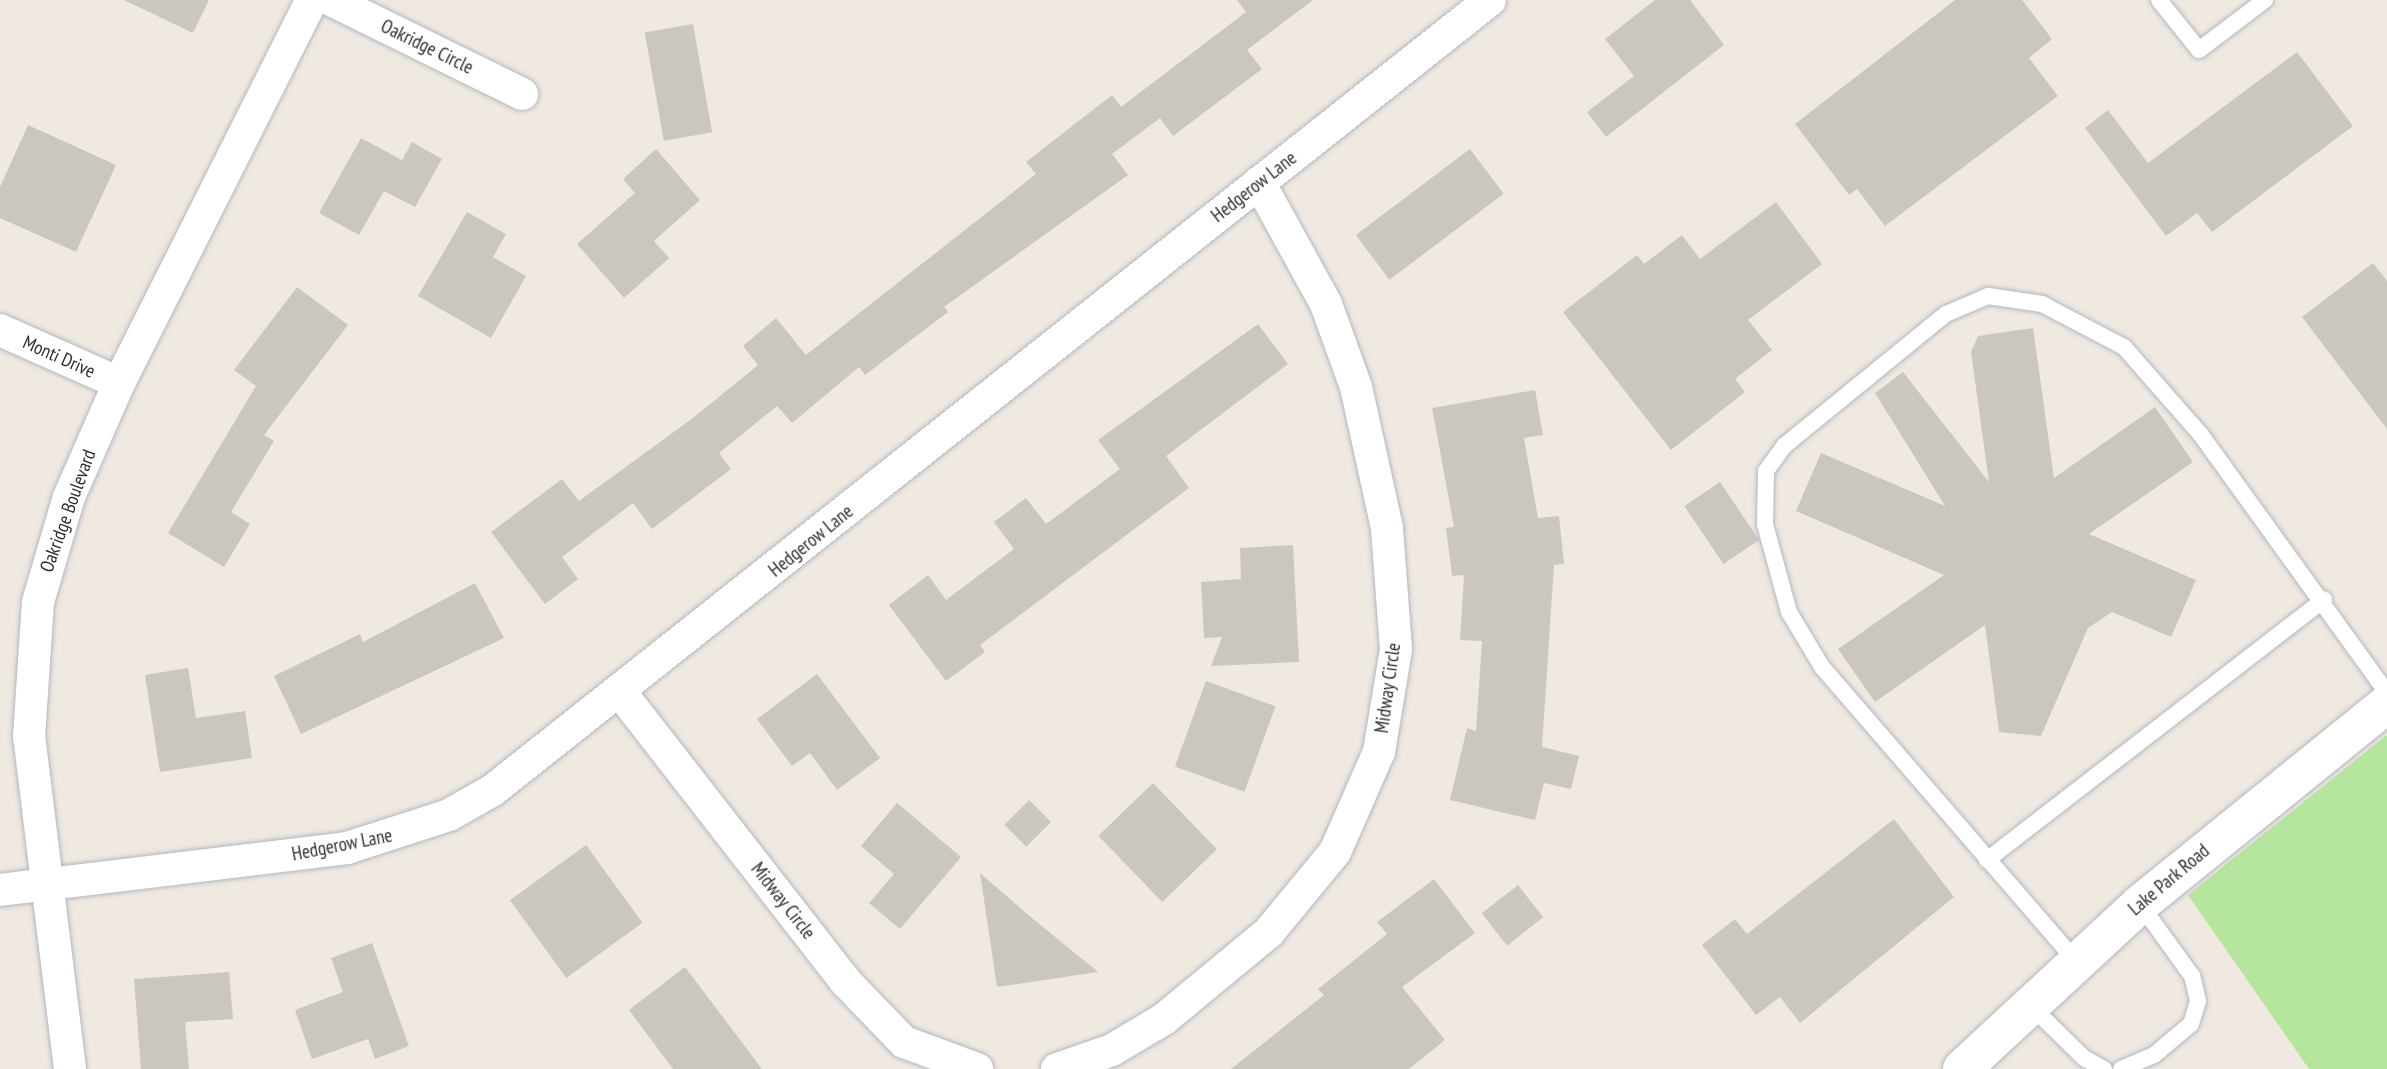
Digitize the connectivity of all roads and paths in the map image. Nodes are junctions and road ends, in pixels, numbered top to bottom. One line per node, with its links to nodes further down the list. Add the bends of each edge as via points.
1 (312, 0): 9 (street, Oakridge Boulevard)
2 (331, 0): 6 (street, Oakridge Circle)
3 (1490, 0): 7 (street, Hedgerow Lane)
4 (2159, 0): 5 (lane, via 2199,50)
5 (2265, 0)
6 (523, 93)
7 (1259, 182): 11 (street, Hedgerow Lane); 22 (street, Midway Circle, via 1326,304 1356,387 1387,528 1396,649 1379,752 1335,852 1269,932 1164,1019 1112,1050)
8 (0, 330): 9 (street, Monti Drive)
9 (119, 383): 15 (street, Oakridge Boulevard, via 55,534 33,634 29,737)
10 (2325, 600): 12 (lane); 14 (lane); 14 (lane, via 2201,435 2124,347 2042,304 1988,296 1947,314 1784,446 1766,471 1765,524 1789,612 1822,667)
11 (621, 693): 15 (street, Hedgerow Lane, via 492,790 390,838); 21 (street, Midway Circle, via 845,981 904,1042)
12 (2387, 693)
13 (2387, 704): 17 (main road, Lake Park Road)
14 (1987, 860): 18 (lane)
15 (44, 889): 16 (street, Hedgerow Lane); 20 (street, Oakridge Boulevard)
16 (0, 890)
17 (2140, 904): 18 (main road, Lake Park Road); 25 (lane, via 2192,976 2198,1001 2191,1024 2154,1055)
18 (2075, 960): 19 (main road, Lake Park Road)
19 (2029, 1005): 23 (main road, Lake Park Road); 24 (lane, via 2084,1058)
20 (70, 1069)
21 (977, 1069)
22 (1057, 1069)
23 (1962, 1069)
24 (2104, 1069)
25 (2121, 1069)

